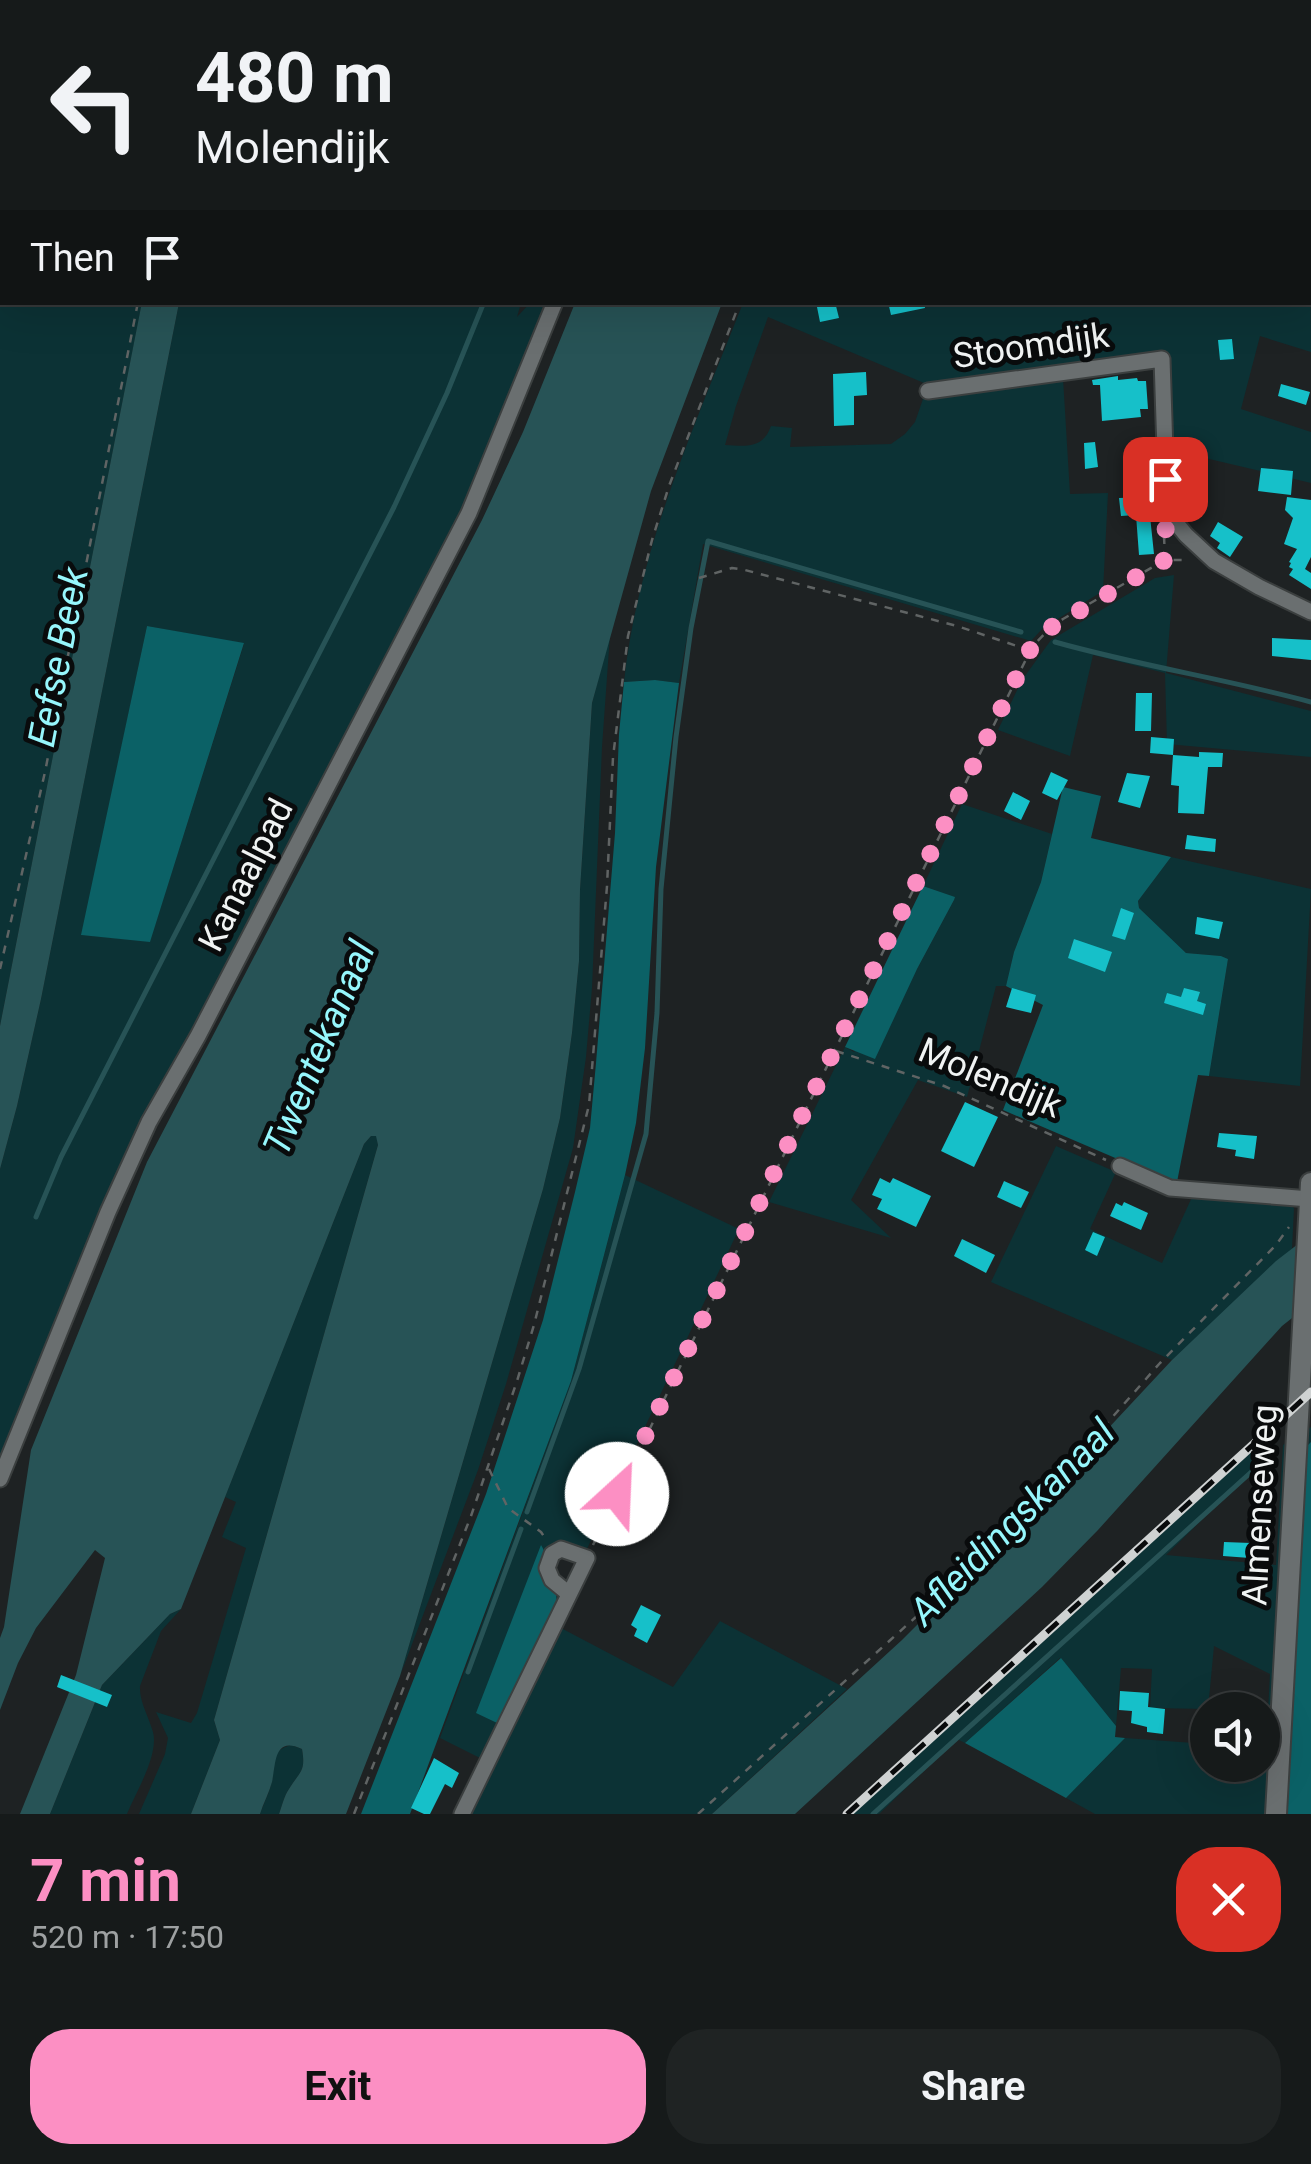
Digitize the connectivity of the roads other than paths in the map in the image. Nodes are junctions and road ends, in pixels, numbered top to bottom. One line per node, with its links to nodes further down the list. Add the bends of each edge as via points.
1 (554, 305): 7 (street, Kanaalpad, via 468,514 149,1122)
2 (928, 390): 3 (street, Stoomdijk, via 1162,359 1166,512 1214,561)
3 (1311, 612)
4 (1120, 1166): 6 (street, via 1170,1188)
5 (1311, 1183): 6 (main road, Almenseweg)
6 (1309, 1211): 10 (main road, Almenseweg)
7 (0, 1480)
8 (569, 1594): 8 (street, via 587,1558 561,1548 552,1554 548,1574); 9 (street)
9 (462, 1814)
10 (1276, 1814)

